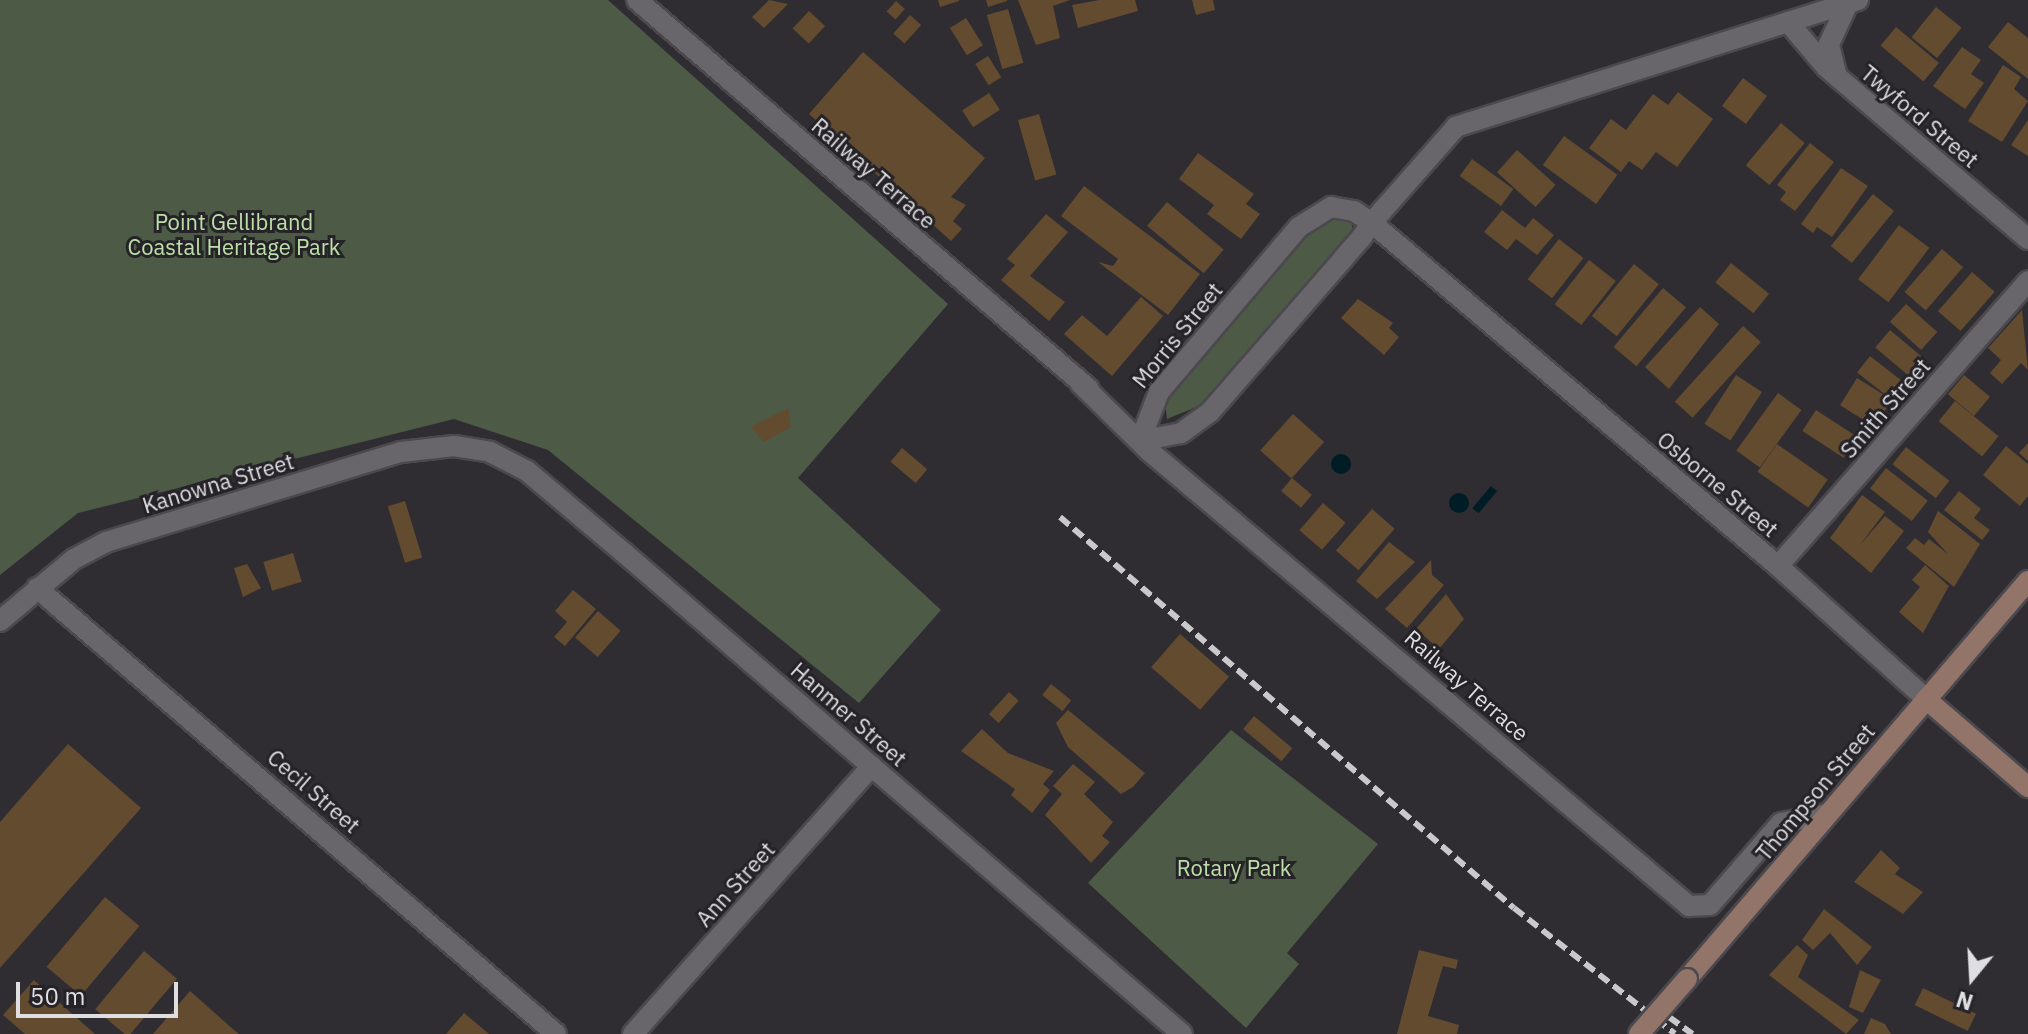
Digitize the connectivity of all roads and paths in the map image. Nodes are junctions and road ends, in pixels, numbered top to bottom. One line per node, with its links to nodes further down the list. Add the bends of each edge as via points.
1 (637, 0): 8 (street, Railway Terrace)
2 (1839, 4): 3 (street); 4 (street, via 1829,48)
3 (1788, 22): 4 (street, Twyford Street); 5 (street, via 1461,124)
4 (1843, 82): 6 (street, Twyford Street)
5 (1372, 223): 9 (street, Morris Street, via 1338,207 1305,220); 10 (street, via 1210,412 1181,433); 12 (street, Osborne Street)
6 (2028, 239)
7 (2028, 281): 12 (street, Smith Street)
8 (1080, 383): 9 (street, Railway Terrace, via 1129,416); 10 (street, Railway Terrace)
9 (1159, 392): 10 (street, Morris Street)
10 (1140, 441): 19 (street, Railway Terrace, via 1689,906 1710,905 1781,823)
11 (473, 447): 14 (street, Kanowna Street, via 401,452 106,542); 17 (street, Hanmer Street, via 527,471)
12 (1778, 566): 16 (street, Osborne Street)
13 (2028, 581): 16 (street, Thompson Street)
14 (37, 588): 15 (street, Kanowna Street); 20 (street, Cecil Street)
15 (0, 621)
16 (1926, 699): 18 (street, Osborne Street); 19 (street, Thompson Street)
17 (872, 766): 21 (street, Ann Street); 22 (street, Hanmer Street)
18 (2028, 787)
19 (1827, 814): 23 (street, Thompson Street, bridge)
20 (556, 1034)
21 (633, 1034)
22 (1182, 1034)
23 (1639, 1034)

